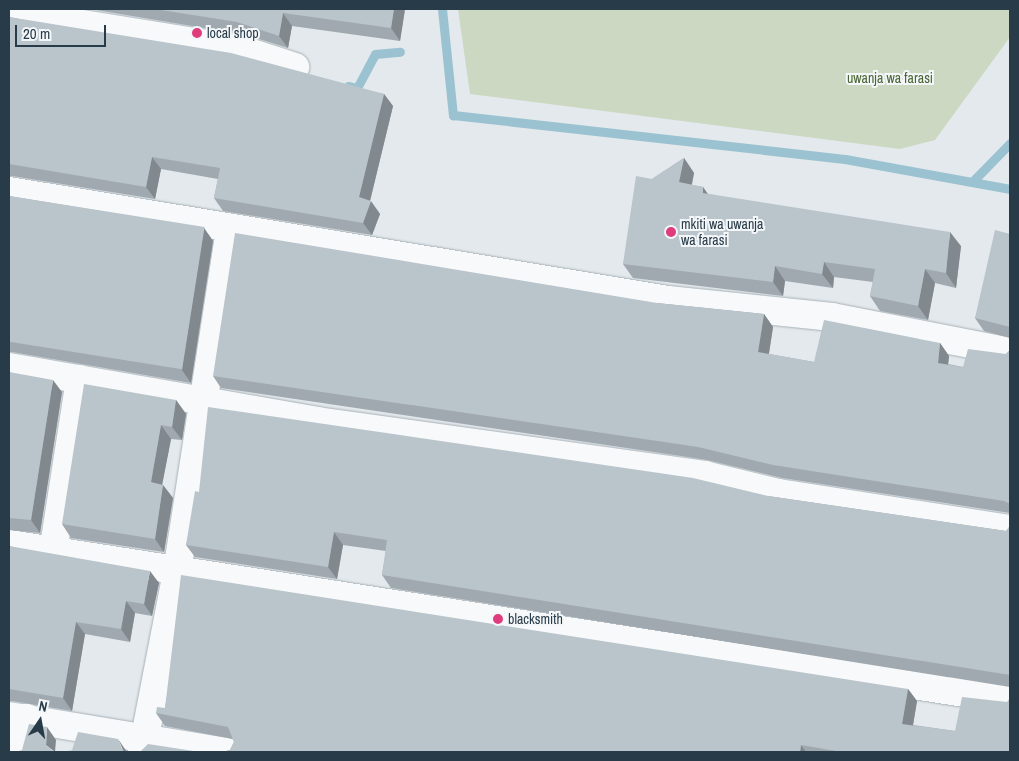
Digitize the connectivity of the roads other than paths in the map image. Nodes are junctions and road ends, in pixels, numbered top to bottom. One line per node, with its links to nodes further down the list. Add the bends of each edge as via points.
1 (9, 12): 2 (street, via 243,50)
2 (295, 68)
3 (9, 192): 4 (street)
4 (230, 231): 5 (street, via 428,257 668,300 832,318); 8 (street)
5 (1010, 352)
6 (9, 367): 7 (street)
7 (80, 379): 8 (street); 11 (street)
8 (201, 402): 9 (street, via 705,475 779,493); 12 (street)
9 (1010, 529)
10 (9, 544): 11 (street)
11 (53, 552): 12 (street)
12 (177, 572): 13 (street); 16 (street)
13 (1010, 700)
14 (17, 717): 15 (street); 17 (street)
15 (72, 740): 16 (street)
16 (142, 744): 18 (street)
17 (19, 752)
18 (227, 752)

